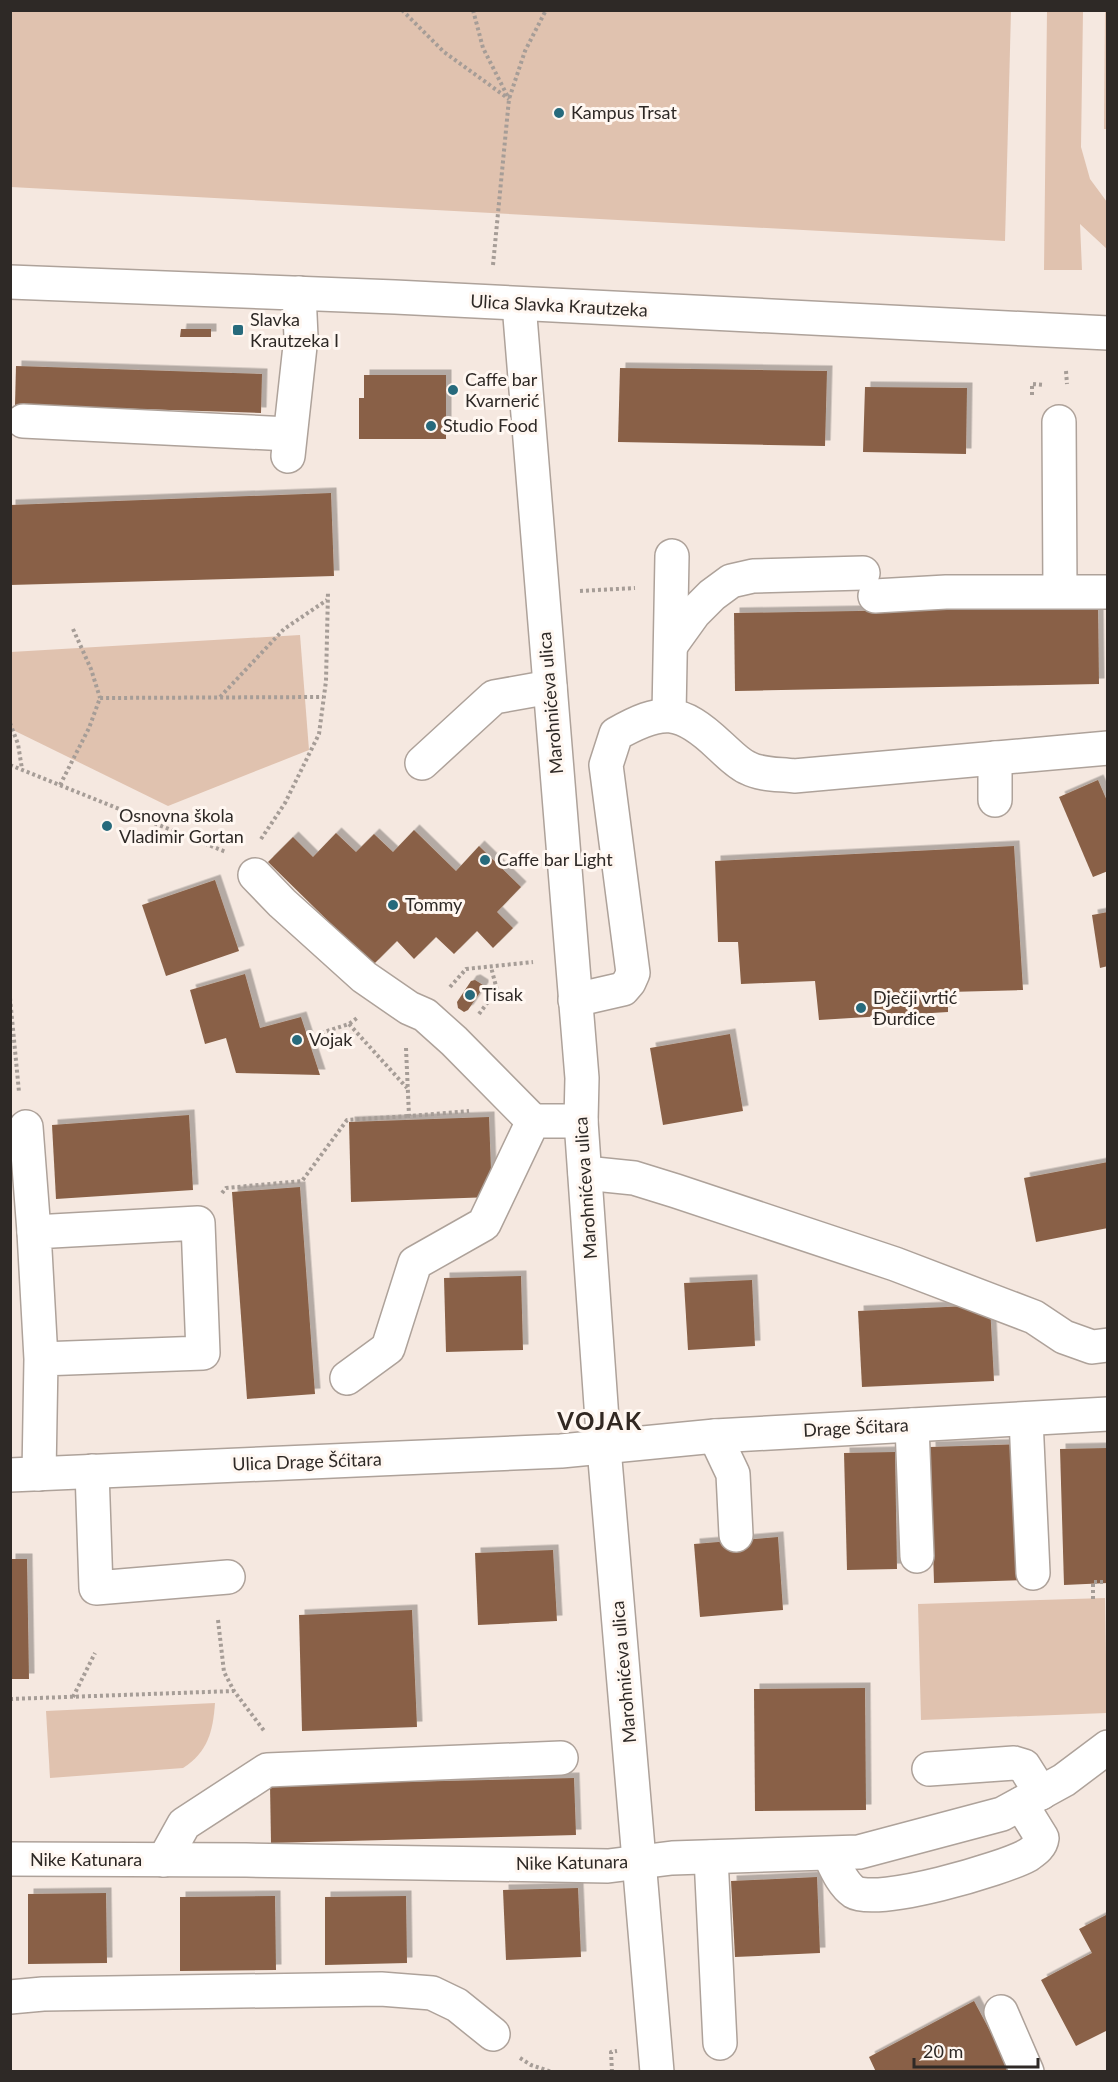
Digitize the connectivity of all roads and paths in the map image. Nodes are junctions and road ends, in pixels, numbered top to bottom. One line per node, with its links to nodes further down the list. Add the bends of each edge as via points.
1 (402, 10): 4 (path, via 444,52)
2 (473, 10): 4 (path, via 483,48)
3 (546, 10): 4 (path, via 525,51)
4 (509, 99): 5 (path)
5 (492, 274)
6 (10, 282): 7 (street, Ulica Slavka Krautzeka)
7 (299, 293): 8 (street, Ulica Slavka Krautzeka); 12 (street, via 301,337 289,445)
8 (519, 304): 9 (street, Ulica Slavka Krautzeka); 23 (street, Marohnićeva ulica)
9 (1107, 333)
10 (1066, 371): 11 (path, via 1067,384)
11 (1059, 384)
12 (23, 421)
13 (1059, 422): 17 (street)
14 (672, 556): 22 (street)
15 (616, 588): 16 (path)
16 (592, 590)
17 (1060, 591): 19 (street); 22 (street, via 946,592 753,576 731,581 712,595 693,613)
18 (328, 592): 20 (path)
19 (1107, 592)
20 (327, 599): 24 (path); 26 (path, via 284,629)
21 (73, 629): 25 (path)
22 (671, 645): 27 (street)
23 (550, 687): 31 (street, via 494,697); 40 (street, Marohnićeva ulica)
24 (323, 697): 26 (path); 36 (path, via 319,734)
25 (100, 698): 26 (path); 34 (path)
26 (219, 698)
27 (669, 714): 30 (street, via 704,730 747,768 764,773 794,776); 40 (street, via 640,720 616,734 606,765 633,973 623,989)
28 (10, 723): 33 (path)
29 (1107, 748): 30 (street)
30 (995, 758): 35 (street)
31 (422, 763)
32 (10, 765): 33 (path)
33 (22, 769): 34 (path)
34 (60, 785): 36 (path, via 228,853)
35 (995, 800)
36 (247, 868): 41 (street, via 364,976)
37 (537, 962): 38 (path)
38 (491, 967): 41 (path, via 466,969); 42 (path, via 497,990)
39 (10, 998): 45 (path)
40 (575, 1000): 48 (street, Marohnićeva ulica, via 582,1078)
41 (417, 1011): 44 (path, via 405,1037); 46 (street, via 454,1041)
42 (473, 1021)
43 (349, 1024): 44 (path)
44 (408, 1089): 47 (path)
45 (22, 1113): 51 (street)
46 (525, 1114): 47 (path); 48 (street); 54 (street, via 484,1224 415,1263 388,1348)
47 (409, 1116): 50 (path, via 347,1120 302,1181 226,1188)
48 (581, 1121): 49 (street, Marohnićeva ulica)
49 (585, 1173): 52 (street, via 634,1178 709,1202 895,1264 1034,1317 1064,1337 1092,1347); 59 (street, Marohnićeva ulica)
50 (198, 1223): 51 (street); 53 (street, via 203,1353)
51 (34, 1232): 53 (street)
52 (1107, 1345)
53 (42, 1359): 61 (street)
54 (347, 1378)
55 (1107, 1414): 56 (street, Drage Šćitara)
56 (1026, 1419): 57 (street, Drage Šćitara); 64 (street)
57 (912, 1425): 58 (street, Drage Šćitara); 63 (street)
58 (715, 1436): 59 (street, Drage Šćitara); 62 (street, via 733,1474)
59 (604, 1448): 60 (street, Ulica Drage Šćitara); 82 (street, Marohnićeva ulica)
60 (92, 1471): 61 (street, Ulica Drage Šćitara); 65 (street, via 96,1588)
61 (25, 1474)
62 (736, 1535)
63 (917, 1556)
64 (1033, 1573)
65 (228, 1577)
66 (1107, 1582): 67 (path, via 1093,1582)
67 (1093, 1599)
68 (218, 1620): 70 (path, via 225,1672)
69 (95, 1653): 71 (path)
70 (234, 1691): 71 (path); 73 (path)
71 (73, 1696): 72 (path)
72 (10, 1699)
73 (268, 1736)
74 (1107, 1747): 77 (street, Nike Katunara, via 1064,1780)
75 (561, 1758): 81 (street, via 267,1770 184,1824)
76 (930, 1769): 77 (street, via 1014,1763 1024,1766)
77 (1031, 1798): 78 (street, Nike Katunara, via 1002,1814 859,1852); 78 (street, via 1042,1838 1038,1847 976,1875 890,1895 855,1893)
78 (829, 1854): 79 (street, Nike Katunara)
79 (711, 1857): 82 (street, Nike Katunara); 86 (street)
80 (10, 1860): 81 (street, Nike Katunara)
81 (164, 1860): 82 (street, Nike Katunara, via 608,1866)
82 (640, 1862): 87 (street, Marohnićeva ulica)
83 (10, 1997): 85 (street, via 381,1989 432,1993 457,2005)
84 (1001, 2012): 88 (street)
85 (493, 2034)
86 (720, 2043)
87 (657, 2072)
88 (1027, 2072)

